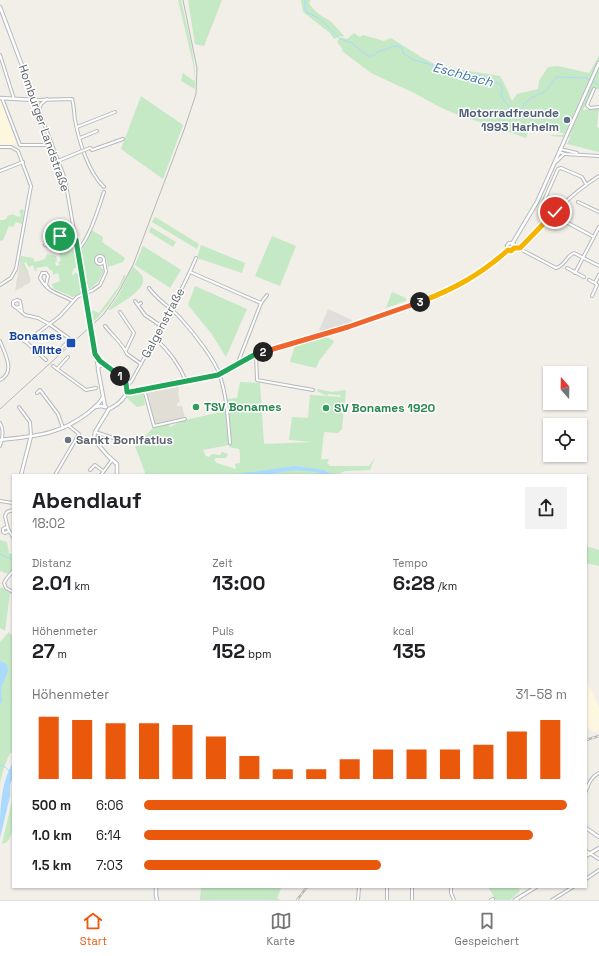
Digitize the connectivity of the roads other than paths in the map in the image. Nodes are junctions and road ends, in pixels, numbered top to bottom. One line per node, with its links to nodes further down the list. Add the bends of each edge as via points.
1 (0, 7): 8 (street, Homburger Landstraße)
2 (0, 56): 6 (street)
3 (599, 63): 18 (street)
4 (594, 89): 9 (street, via 587,105 590,108)
5 (1, 98): 6 (street); 16 (street, via 20,145)
6 (14, 99): 8 (street)
7 (48, 99): 8 (street); 10 (street, via 41,104); 12 (street, via 72,99)
8 (35, 100): 10 (street, Homburger Landstraße)
9 (599, 107)
10 (39, 111): 16 (street, Homburger Landstraße)
11 (115, 112): 12 (street)
12 (77, 126): 14 (street)
13 (97, 131): 14 (street)
14 (80, 138): 28 (street, via 92,173)
15 (123, 138): 22 (street, bridge)
16 (52, 145): 22 (street, Homburger Landstraße)
17 (0, 147): 23 (street, via 16,149)
18 (560, 150): 19 (street); 20 (street); 24 (street)
19 (565, 154): 20 (street); 24 (street)
20 (580, 154): 21 (street)
21 (599, 156)
22 (58, 160): 35 (street, Homburger Landstraße, via 65,179)
23 (23, 162): 25 (street); 57 (street, via 31,186 18,263 13,276)
24 (554, 164): 36 (street, via 532,212)
25 (0, 171)
26 (599, 176): 27 (street)
27 (586, 184): 32 (street); 32 (street, via 582,177 558,169 542,205)
28 (104, 187)
29 (104, 192): 41 (street, via 90,229)
30 (578, 202): 31 (street)
31 (599, 212)
32 (554, 213): 34 (street); 39 (street)
33 (599, 228): 34 (street)
34 (594, 237): 43 (street)
35 (76, 240): 37 (street, via 60,236 56,249); 41 (street, Homburger Landstraße)
36 (512, 244): 38 (street); 40 (street, via 507,246)
37 (45, 245)
38 (514, 248): 39 (street); 40 (street)
39 (520, 248): 43 (street, via 556,268 571,254)
40 (508, 250): 87 (street, via 475,276 444,293 348,327)
41 (78, 251): 61 (street, Homburger Landstraße)
42 (196, 258): 49 (street, Galgenstraße)
43 (583, 258): 46 (street); 50 (street)
44 (104, 261): 45 (street); 45 (street, via 102,257 98,257 96,261); 48 (street)
45 (99, 264): 48 (street)
46 (599, 266)
47 (567, 268): 50 (street)
48 (106, 270): 61 (street, via 100,285)
49 (190, 272): 68 (street); 72 (street, Galgenstraße)
50 (575, 273): 52 (street)
51 (599, 276): 56 (street)
52 (584, 277)
53 (41, 280): 54 (street); 54 (street, via 40,276 43,273 47,274); 59 (street)
54 (48, 280): 59 (street, via 46,284)
55 (589, 280): 56 (street)
56 (595, 283): 64 (street, via 597,285)
57 (0, 285)
58 (149, 288): 62 (street)
59 (49, 289): 65 (street)
60 (156, 290): 62 (street)
61 (85, 293): 65 (street); 86 (street, Homburger Landstraße)
62 (152, 293): 72 (street)
63 (267, 295): 68 (street)
64 (592, 296)
65 (74, 301): 75 (street)
66 (135, 301): 69 (street)
67 (141, 303): 69 (street)
68 (261, 303): 92 (street)
69 (138, 305): 77 (street, via 148,318)
70 (21, 306): 71 (street); 71 (street, via 20,301 14,300 13,305); 73 (street)
71 (17, 308): 73 (street)
72 (171, 309): 77 (street, Galgenstraße); 96 (street, via 195,336)
73 (22, 313): 75 (street)
74 (125, 313): 85 (street, via 121,313 134,333)
75 (49, 324): 83 (street); 84 (street, via 70,339)
76 (105, 326): 78 (street)
77 (161, 326): 81 (street, Galgenstraße)
78 (109, 332): 80 (street); 85 (street)
79 (11, 334): 83 (street)
80 (106, 334)
81 (155, 338): 90 (street, Galgenstraße); 98 (street, via 176,361)
82 (0, 341): 97 (street, via 9,369 6,376)
83 (26, 342): 89 (street)
84 (60, 350)
85 (126, 350): 90 (street, via 127,354)
86 (95, 354): 91 (street); 95 (street, Homburger Landstraße)
87 (256, 354): 92 (street); 102 (street, via 257,380)
88 (68, 357): 94 (street)
89 (46, 360)
90 (141, 364): 99 (street, Galgenstraße)
91 (105, 365): 95 (street); 99 (street, via 123,378)
92 (237, 365): 96 (street)
93 (53, 366): 94 (street)
94 (57, 369): 100 (street, via 86,390)
95 (98, 369): 105 (street, Homburger Landstraße)
96 (220, 374): 98 (street); 118 (street)
97 (0, 380)
98 (186, 381): 101 (street)
99 (127, 385): 103 (street)
100 (96, 388)
101 (144, 389): 103 (street); 110 (street, via 154,426)
102 (313, 390)
103 (127, 392): 108 (street, via 118,404)
104 (37, 393): 113 (street, via 40,390 58,414)
105 (103, 397): 106 (street, Homburger Landstraße); 107 (street)
106 (105, 407): 107 (street); 108 (street)
107 (93, 408): 112 (street)
108 (109, 409): 114 (street)
109 (17, 410): 115 (street, via 20,407 30,422)
110 (185, 419)
111 (0, 423): 116 (street)
112 (69, 426): 113 (street); 124 (street, via 79,434)
113 (64, 428): 115 (street)
114 (95, 432): 117 (street); 120 (street, via 95,440)
115 (31, 436): 116 (street); 123 (street)
116 (1, 440): 119 (street)
117 (120, 440)
118 (230, 443)
119 (0, 446)
120 (112, 460): 122 (street); 126 (street, via 118,465)
121 (90, 470): 122 (street, via 96,464)
122 (103, 471): 125 (street)
123 (21, 474)
124 (56, 474)
125 (101, 474)
126 (117, 474)
127 (0, 501): 128 (street)
128 (12, 502)
129 (12, 510): 130 (street, via 5,515)
130 (7, 527): 131 (street); 131 (street, via 3,532)
131 (9, 531): 132 (street)
132 (12, 536)
133 (12, 572): 134 (street, via 4,583)
134 (12, 591)
135 (599, 773): 136 (street, via 594,776)
136 (587, 789)
137 (587, 829): 138 (street)
138 (599, 837)
139 (599, 848): 141 (street)
140 (587, 852): 141 (street)
141 (590, 854): 142 (street); 143 (street)
142 (587, 856)
143 (599, 859)
144 (599, 870): 145 (street)
145 (587, 878)
146 (156, 888): 153 (street)
147 (359, 888): 154 (street)
148 (387, 888): 155 (street)
149 (412, 888): 156 (street)
150 (451, 888): 157 (street)
151 (534, 888): 158 (street)
152 (570, 888): 159 (street)
153 (157, 900)
154 (358, 900)
155 (386, 900)
156 (412, 900)
157 (454, 900)
158 (515, 900)
159 (552, 900)

